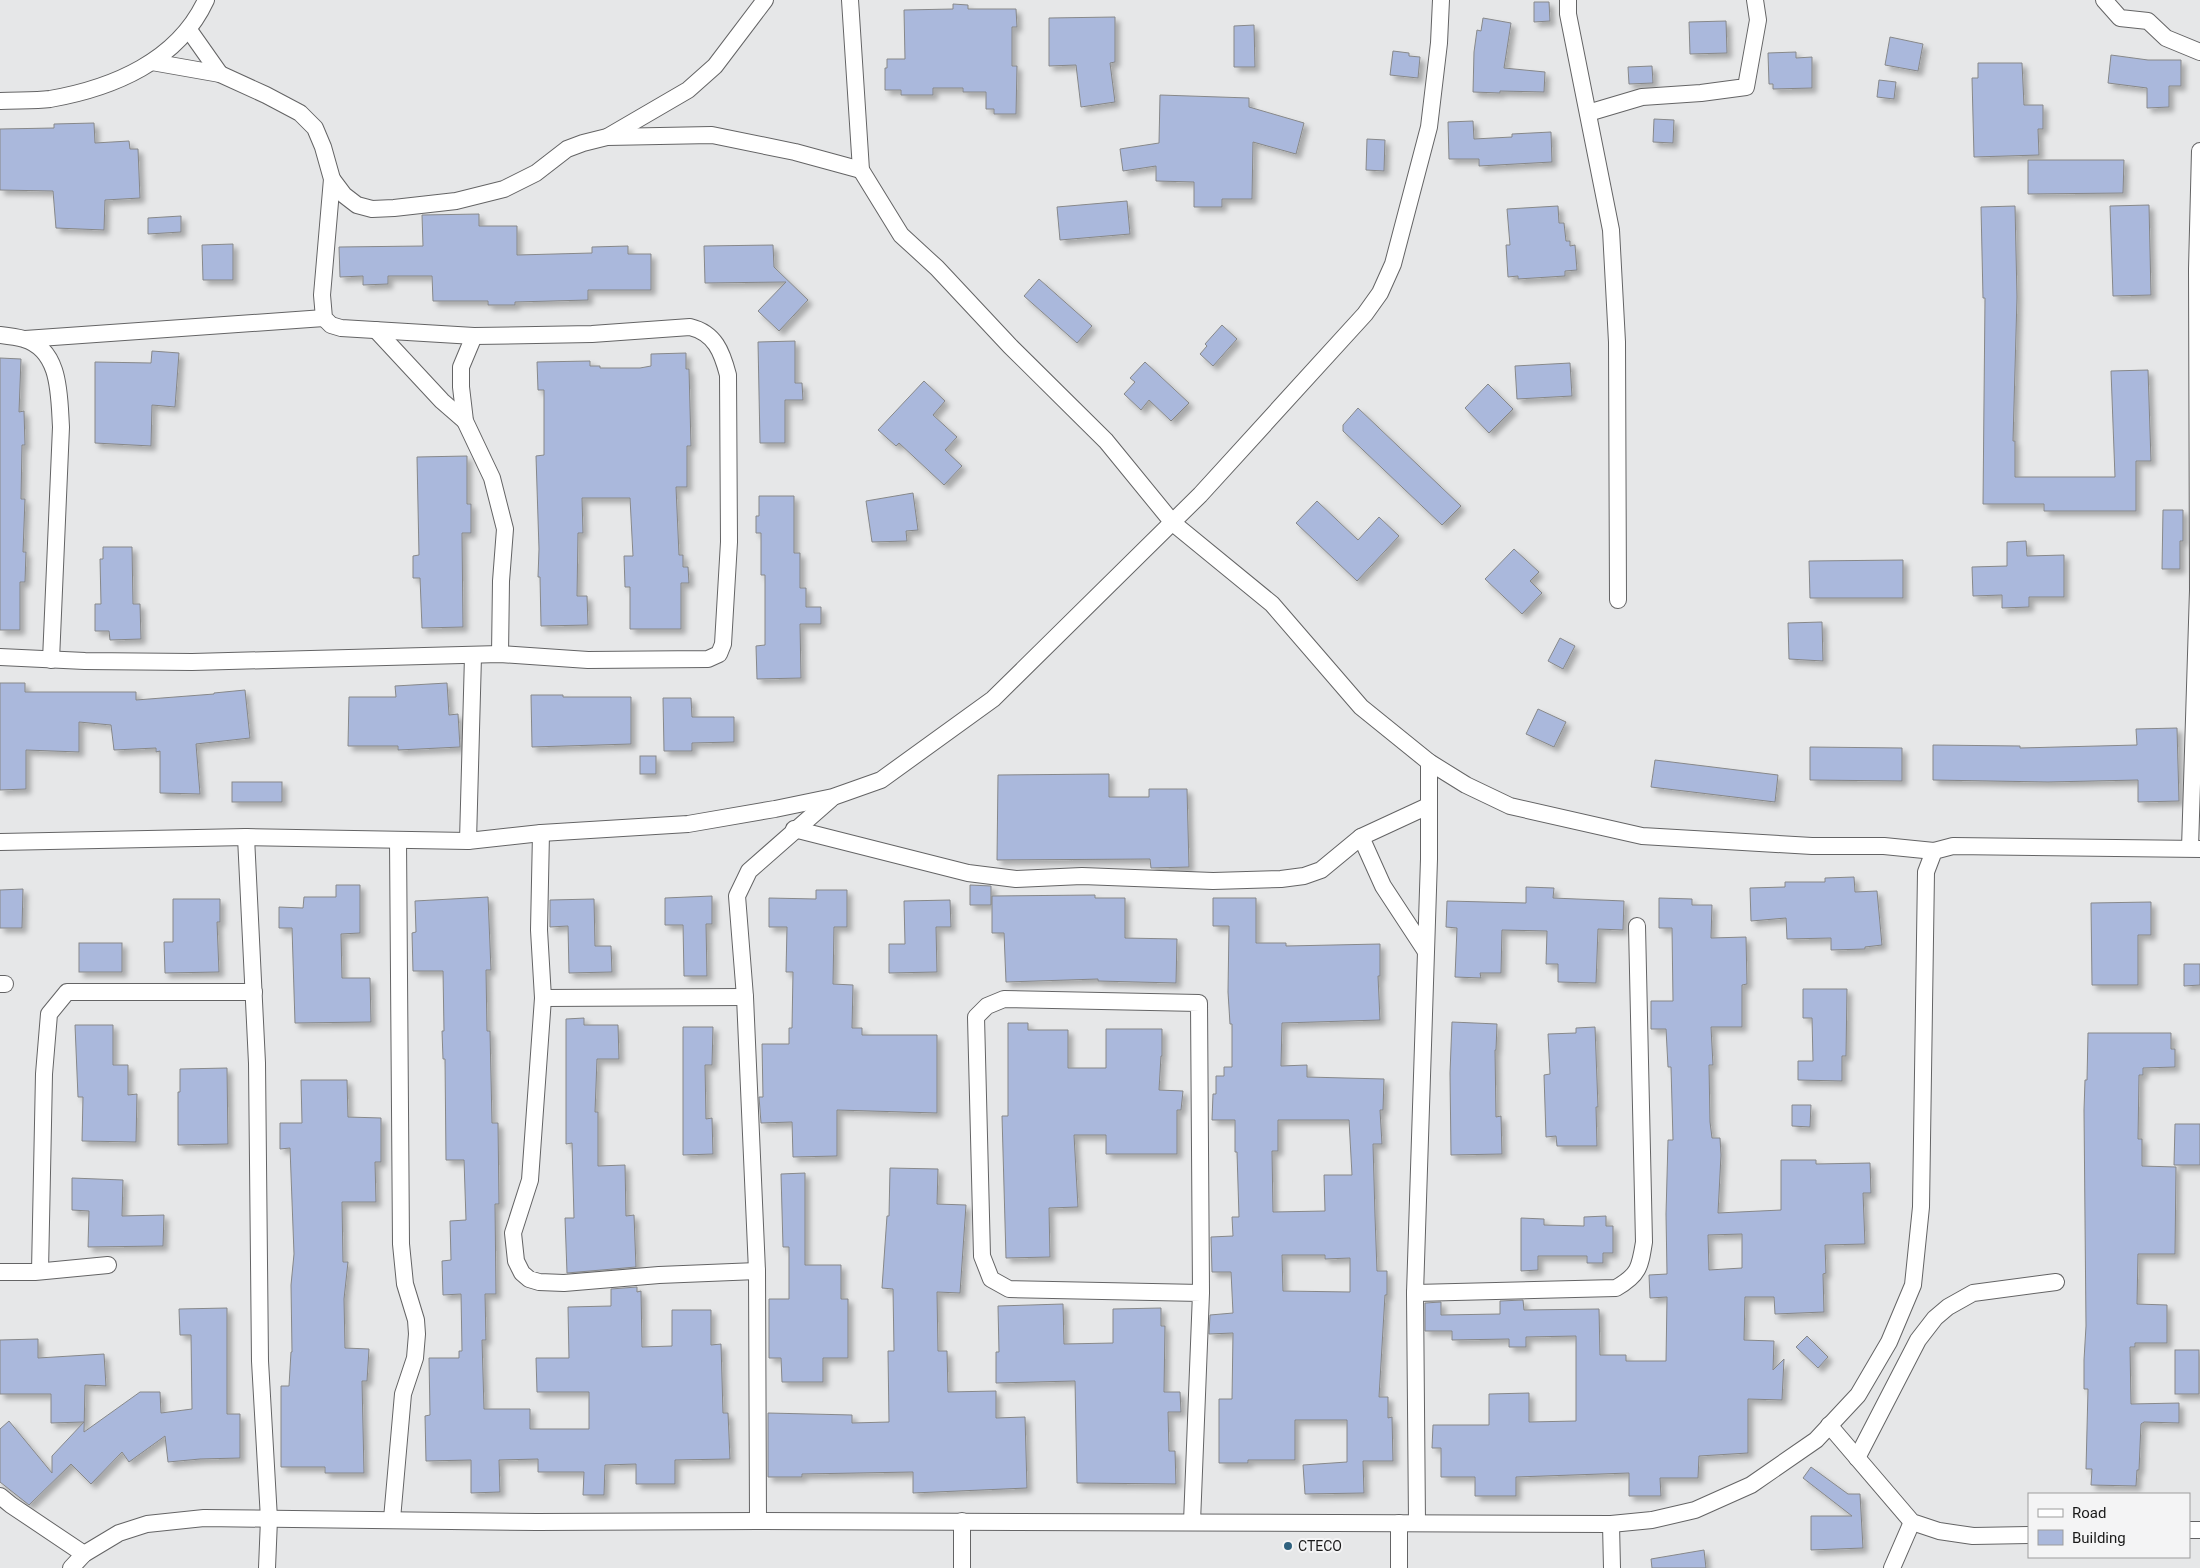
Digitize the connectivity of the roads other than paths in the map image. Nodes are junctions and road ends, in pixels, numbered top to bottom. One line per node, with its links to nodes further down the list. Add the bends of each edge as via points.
1 (206, 0): 8 (street)
2 (765, 0): 14 (street, via 715,66 688,90)
3 (850, 0): 16 (street)
4 (1441, 0): 24 (street, via 1429,126 1392,264 1380,293)
5 (1568, 0): 13 (street)
6 (1755, 0): 13 (street, via 1758,20 1746,87 1642,97)
7 (2104, 0): 9 (street, via 2120,18 2148,21 2166,38)
8 (189, 30): 10 (street); 11 (street)
9 (2200, 52)
10 (152, 62): 11 (street); 12 (street, via 103,87 49,99)
11 (220, 74): 17 (street, via 300,113 315,128)
12 (0, 101)
13 (1588, 113): 25 (street, via 1611,230 1617,342)
14 (607, 138): 16 (street, via 712,135); 17 (street, via 567,149 536,173 504,189 456,201 372,209 357,205)
15 (2200, 151): 32 (street)
16 (862, 170): 24 (street, via 901,235 1106,441)
17 (332, 179): 18 (street, via 322,295)
18 (324, 318): 19 (street, via 331,325 342,328); 22 (street)
19 (376, 330): 21 (street); 23 (street)
20 (0, 335): 22 (street)
21 (474, 336): 23 (street, via 461,366); 26 (street, via 592,334 690,327 712,337 722,353 728,375 729,542 723,644 719,654 708,659 588,660)
22 (25, 339): 29 (street, via 40,348 53,364 59,396)
23 (465, 421): 26 (street, via 492,478 505,529)
24 (1173, 524): 30 (street, via 1272,604 1361,707); 31 (street, via 992,699 881,780)
25 (1618, 600)
26 (500, 654): 27 (street)
27 (473, 656): 29 (street, via 192,662); 39 (street)
28 (0, 657): 29 (street)
29 (51, 660)
30 (1429, 762): 33 (street); 42 (street, via 1466,786 1510,806 1642,836)
31 (833, 797): 34 (street); 35 (street, via 688,824)
32 (2196, 799): 41 (street)
33 (1428, 806): 37 (street); 44 (street)
34 (794, 829): 37 (street, via 968,873 1016,879 1082,876 1213,881 1281,879 1321,870); 46 (street, via 749,871 737,896)
35 (541, 833): 39 (street); 47 (street, via 539,930)
36 (246, 837): 38 (street); 40 (street); 45 (street)
37 (1361, 837): 44 (street, via 1383,886)
38 (398, 840): 39 (street); 59 (street, via 401,1244 404,1284 418,1334 415,1358 403,1394)
39 (468, 841)
40 (0, 842)
41 (2195, 848): 42 (street, via 1953,846)
42 (1934, 851): 55 (street, via 1926,872 1921,1207 1913,1285 1889,1342 1858,1395)
43 (1637, 926): 54 (street, via 1644,1242 1641,1260 1632,1279 1616,1288)
44 (1425, 950): 54 (street)
45 (254, 992): 49 (street, via 67,992 49,1014 44,1074); 58 (street, via 260,1361)
46 (745, 997): 47 (street); 50 (street)
47 (542, 998): 50 (street, via 530,1180 513,1233 516,1261 522,1273 539,1282 564,1283)
48 (108, 1266): 49 (street)
49 (40, 1271): 51 (street)
50 (757, 1271): 60 (street)
51 (0, 1272)
52 (2056, 1282): 56 (street, via 1974,1293 1942,1312 1918,1340)
53 (1201, 1293): 53 (street, via 1008,1289 991,1279 982,1256 976,1017 987,1006 1004,999 1199,1004); 62 (street)
54 (1415, 1293): 65 (street)
55 (1829, 1425): 56 (street); 66 (street, via 1816,1440 1743,1489 1695,1510 1652,1520)
56 (1857, 1458): 63 (street)
57 (0, 1496): 68 (street)
58 (269, 1519): 59 (street); 68 (street, via 204,1518 147,1524 120,1533); 70 (street)
59 (392, 1519): 60 (street)
60 (758, 1521): 61 (street)
61 (962, 1521): 62 (street); 71 (street)
62 (1192, 1522): 64 (street)
63 (1912, 1522): 67 (street, via 1939,1531 1973,1536); 74 (street)
64 (1399, 1523): 65 (street); 72 (street)
65 (1417, 1523): 66 (street)
66 (1611, 1524): 73 (street)
67 (2028, 1535)
68 (84, 1554): 69 (street)
69 (71, 1568)
70 (267, 1568)
71 (962, 1568)
72 (1399, 1568)
73 (1612, 1568)
74 (1892, 1568)

